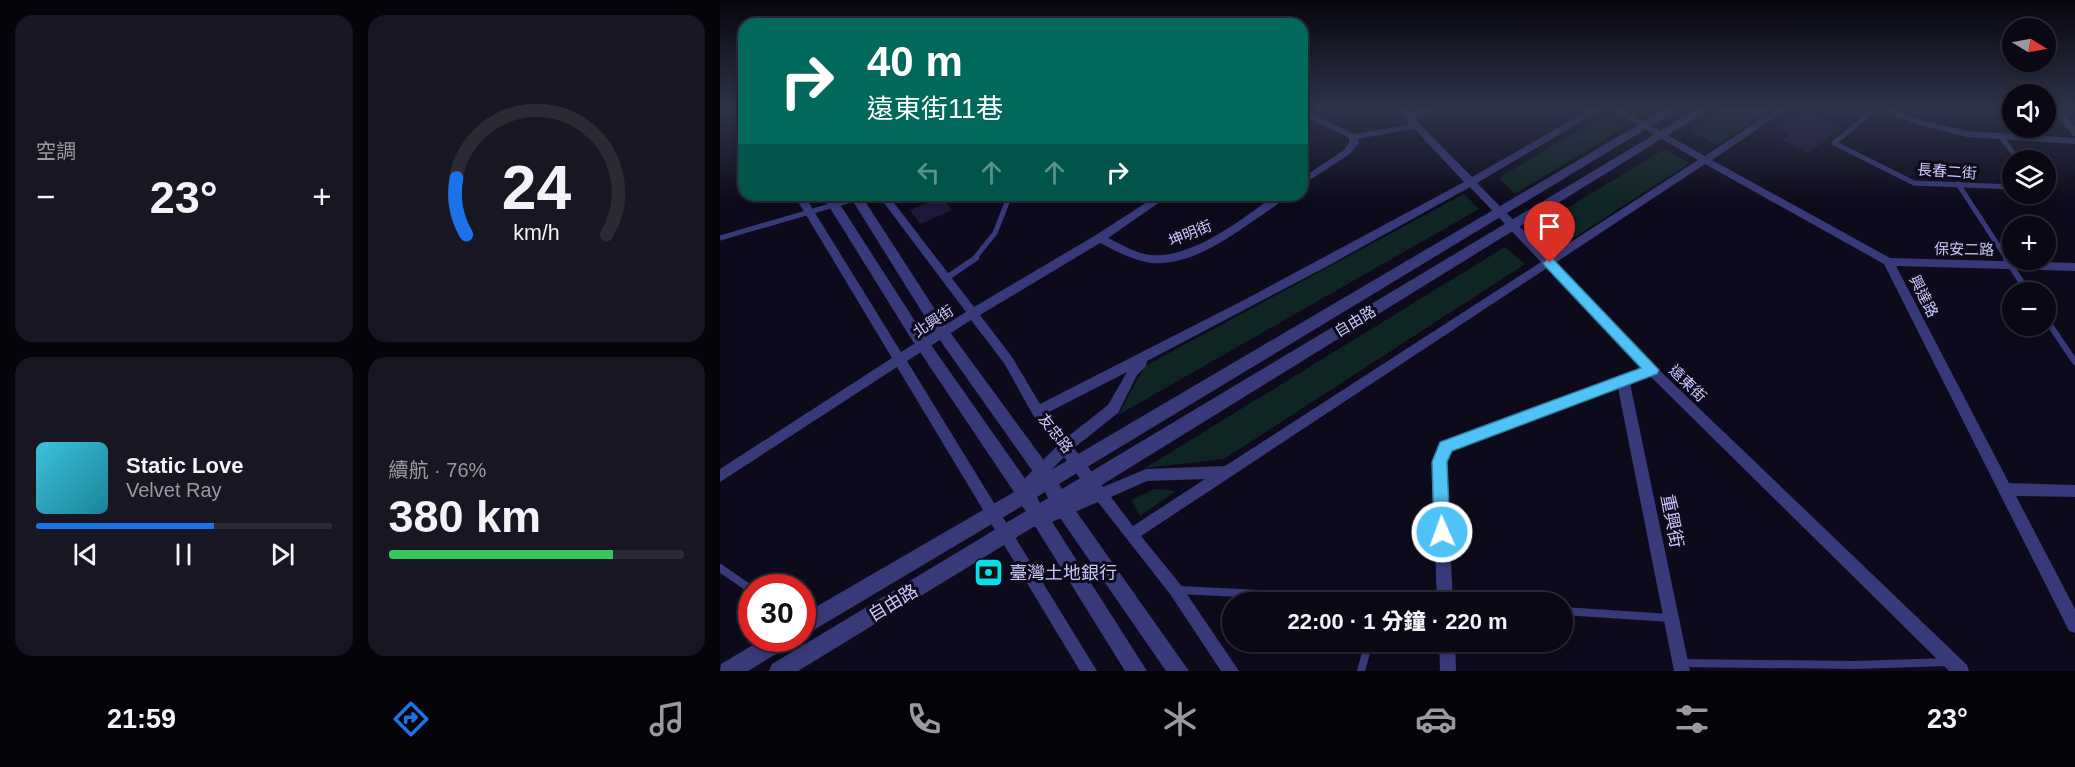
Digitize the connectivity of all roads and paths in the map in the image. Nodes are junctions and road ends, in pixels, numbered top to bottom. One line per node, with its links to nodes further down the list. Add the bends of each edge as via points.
1 (1354, 140): 10 (street, via 1347,152)
2 (1430, 140): 11 (street, 遠東街)
3 (1545, 140): 11 (street, 自由路)
4 (1622, 140): 23 (street, 自由路)
5 (1654, 140): 24 (street, 自由路)
6 (1672, 140): 9 (street)
7 (1736, 140): 9 (street)
8 (1837, 140): 12 (lane, 長春二街, via 1834,143 1914,183)
9 (1707, 160): 28 (street); 29 (street)
10 (1308, 178)
11 (1472, 183): 23 (street, 遠東街); 38 (street, 自由路)
12 (1958, 184): 13 (lane, 長春二街); 27 (lane)
13 (2002, 186)
14 (803, 201): 22 (street)
15 (829, 201): 22 (lane)
16 (832, 201): 37 (street)
17 (863, 201): 35 (street)
18 (887, 201): 33 (street, 友忠路)
19 (1007, 201): 33 (lane, via 986,251)
20 (1156, 201): 26 (street, 北興街)
21 (1274, 201): 26 (street, 坤明街, via 1212,242 1179,256 1153,260)
22 (809, 211): 25 (lane); 39 (street)
23 (1500, 213): 24 (street, 遠東街); 45 (street, 自由路)
24 (1514, 225): 29 (street, 遠東街); 49 (street, 自由路)
25 (720, 238)
26 (1100, 238): 34 (street, 北興街)
27 (2002, 253)
28 (1888, 262): 30 (street, 保安二路); 50 (street, 興達路)
29 (1550, 263): 41 (street, 遠東街); 46 (street)
30 (2002, 265)
31 (2056, 266): 32 (street, 保安二路)
32 (2075, 267)
33 (945, 279): 34 (street, 友忠路)
34 (970, 314): 35 (street, 北興街); 43 (street, 友忠路, via 1008,360)
35 (942, 332): 37 (street, 北興街); 48 (street)
36 (2056, 334): 40 (lane)
37 (923, 344): 39 (street, 北興街); 52 (street)
38 (1154, 352): 43 (street, 自由路); 44 (street, 自由路, via 1133,372 1113,409)
39 (900, 361): 47 (street, 北興街); 54 (street)
40 (2075, 362)
41 (1652, 370): 42 (street); 70 (street, 遠東街)
42 (1623, 379): 61 (street, via 1446,446 1439,462); 65 (street, 重興街)
43 (1038, 411): 44 (street, 友忠路)
44 (1066, 446): 45 (street, 友忠路); 48 (street, 自由路)
45 (1078, 462): 48 (street, 自由路); 49 (street, 友忠路)
46 (1231, 472): 49 (street, 自由路, via 1146,475); 57 (street)
47 (720, 476)
48 (1045, 476): 52 (street, 自由路); 53 (street)
49 (1095, 488): 53 (street, 自由路); 57 (street, 友忠路)
50 (2005, 489): 51 (street); 66 (street, 興達路)
51 (2075, 491)
52 (1023, 492): 54 (street, 自由路); 55 (street)
53 (1062, 505): 55 (street, 自由路); 77 (street)
54 (992, 513): 56 (street); 64 (street, 自由路)
55 (1039, 518): 56 (street, 自由路); 76 (street)
56 (1006, 535): 74 (street, 自由路); 75 (street)
57 (1131, 536): 60 (street, 友忠路)
58 (720, 568): 59 (lane)
59 (738, 580)
60 (1174, 590): 62 (lane); 78 (street, 友忠路)
61 (1445, 592)
62 (1222, 593)
63 (1573, 612): 65 (lane)
64 (816, 619)
65 (1672, 619): 71 (street, 重興街)
66 (2075, 625)
67 (760, 652): 73 (street)
68 (1366, 652): 79 (lane)
69 (1447, 652): 80 (street)
70 (1951, 662): 72 (lane); 81 (street, 遠東街)
71 (1681, 667): 72 (lane)
72 (1856, 668)
73 (728, 671)
74 (779, 671)
75 (1089, 671)
76 (1137, 671)
77 (1179, 671)
78 (1230, 671)
79 (1361, 671)
80 (1448, 671)
81 (1961, 671)

